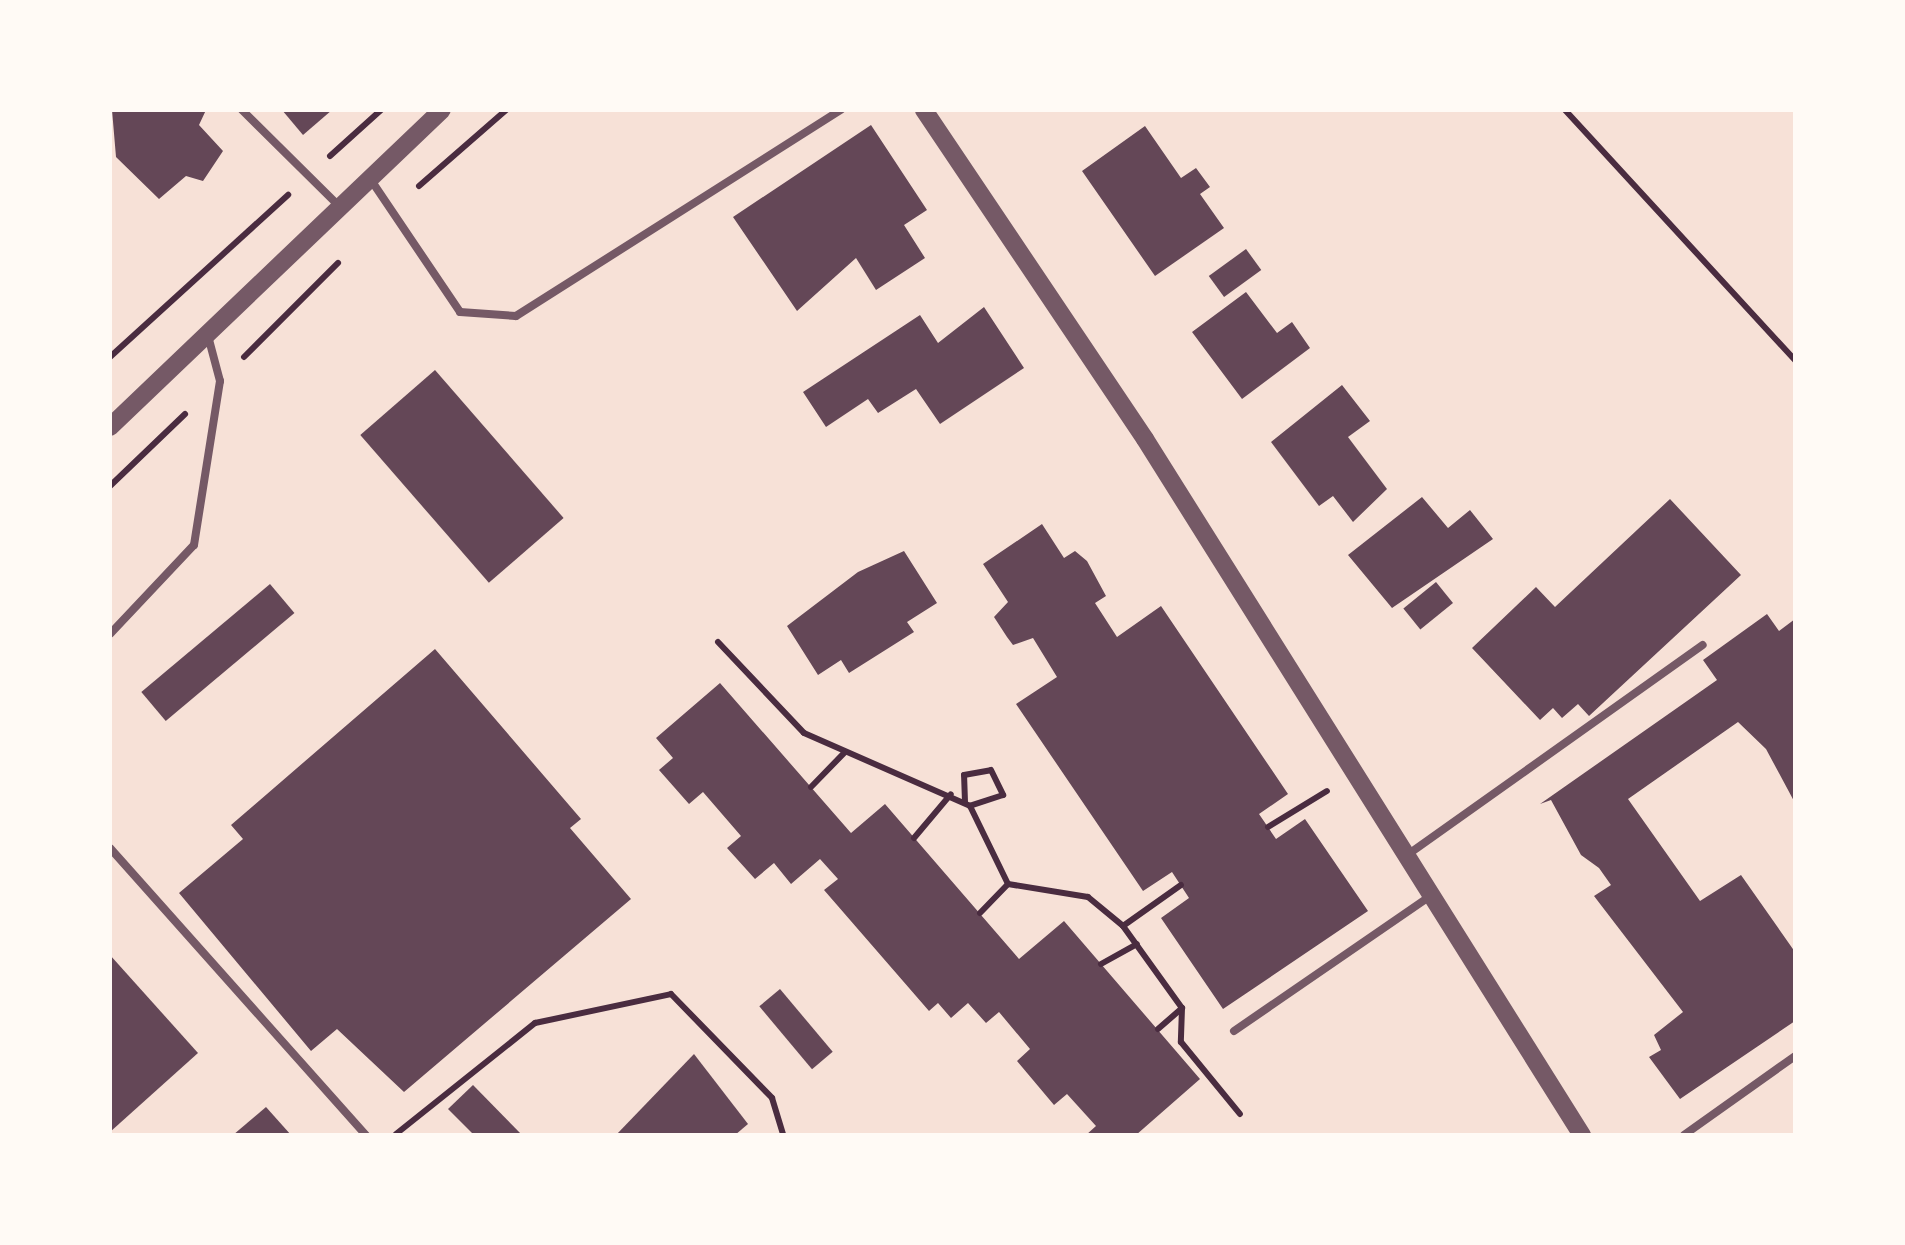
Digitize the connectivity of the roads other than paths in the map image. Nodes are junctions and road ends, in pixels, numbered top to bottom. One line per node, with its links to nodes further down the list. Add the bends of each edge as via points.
1 (242, 110): 6 (lane)
2 (442, 110): 5 (street)
3 (841, 110): 5 (lane, via 516,316 460,312)
4 (924, 110): 12 (street)
5 (367, 176): 6 (street)
6 (337, 204): 7 (street)
7 (208, 336): 8 (street); 9 (lane, via 220,381 194,544)
8 (110, 427)
9 (110, 634)
10 (1703, 645): 12 (lane)
11 (110, 848): 16 (lane)
12 (1410, 853): 13 (street)
13 (1435, 892): 14 (lane); 17 (street)
14 (1234, 1031)
15 (1795, 1056): 18 (lane)
16 (366, 1135)
17 (1582, 1135)
18 (1684, 1135)

